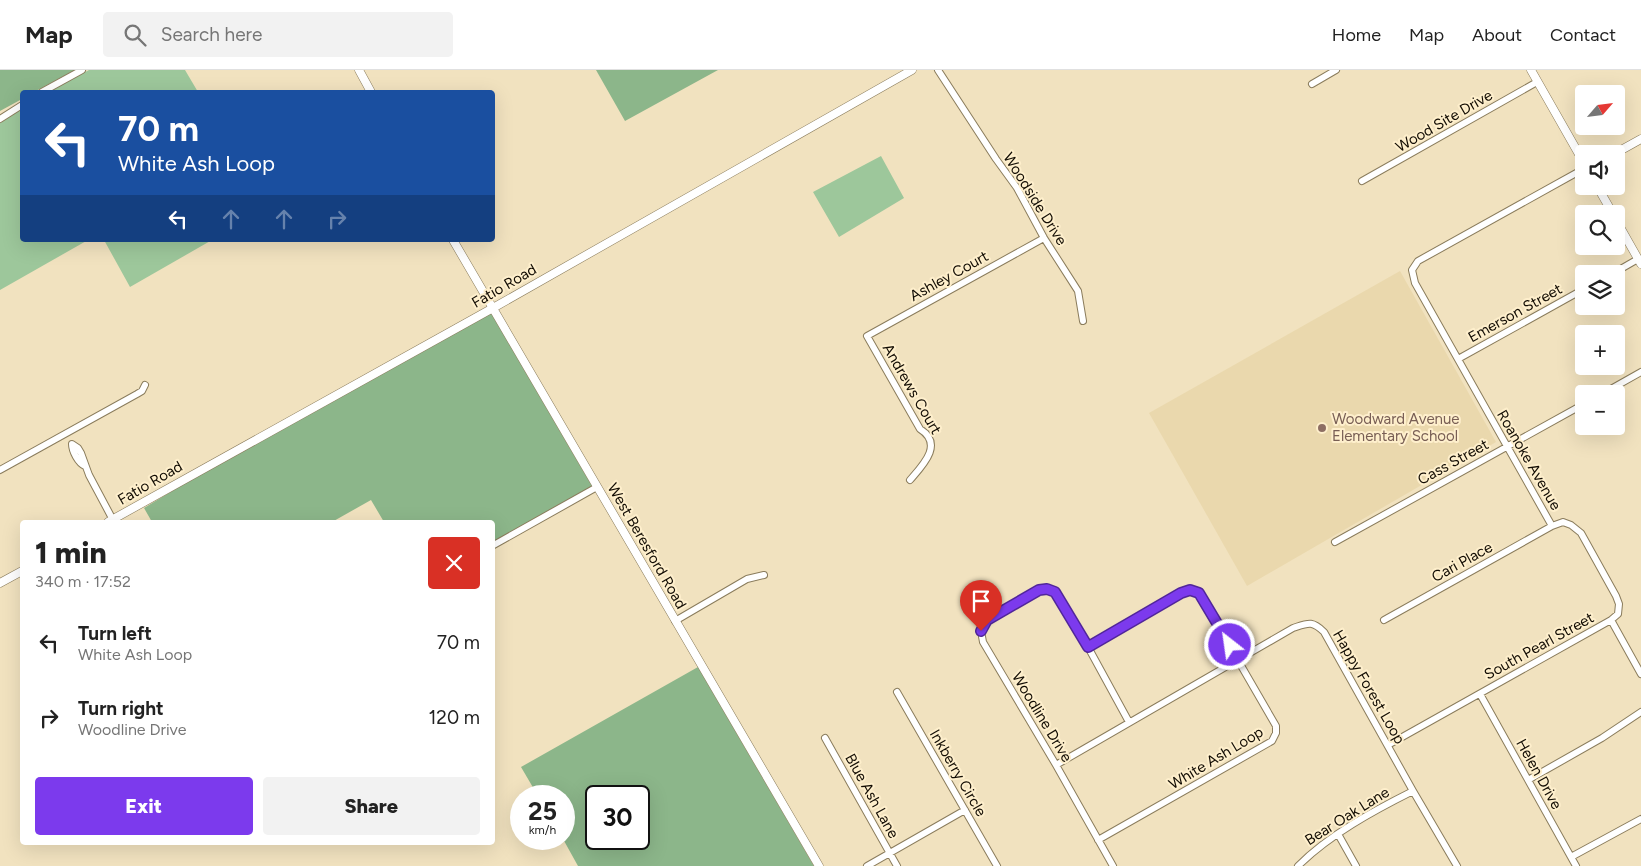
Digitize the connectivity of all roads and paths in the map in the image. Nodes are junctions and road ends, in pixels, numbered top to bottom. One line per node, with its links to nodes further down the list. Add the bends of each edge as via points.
1 (82, 70): 9 (street)
2 (359, 70): 10 (street)
3 (912, 70): 24 (street, Fatio Road)
4 (938, 70): 19 (street, Woodside Drive, via 1017,188)
5 (1336, 70): 8 (street)
6 (1530, 70): 7 (street)
7 (1537, 82): 14 (street); 17 (street, Wood Site Drive)
8 (1312, 84)
9 (46, 90)
10 (370, 90)
11 (20, 106): 12 (street)
12 (0, 119)
13 (1641, 139): 15 (street)
14 (1575, 147)
15 (1625, 148)
16 (1575, 174): 27 (street, Roanoke Avenue, via 1418,261 1412,270)
17 (1362, 181)
18 (1625, 235): 21 (street)
19 (1044, 238): 25 (street, Woodside Drive, via 1078,291); 26 (street, Ashley Court)
20 (454, 242): 24 (street, West Beresford Road)
21 (1640, 261): 22 (street)
22 (1625, 268)
23 (1575, 294): 27 (street, Emerson Street)
24 (493, 308): 36 (street, West Beresford Road); 38 (street, Fatio Road)
25 (1083, 321)
26 (867, 336): 35 (street, Andrews Court, via 920,429 928,434 931,441 929,457)
27 (1458, 359): 33 (street, Roanoke Avenue)
28 (1641, 372): 30 (street)
29 (144, 385): 32 (street, via 142,391)
30 (1618, 385)
31 (1575, 409): 33 (street, Cass Street)
32 (65, 433): 34 (street); 37 (street, via 84,459)
33 (1508, 446): 39 (street, Roanoke Avenue); 40 (street, Cass Street)
34 (0, 470)
35 (910, 480)
36 (597, 487): 41 (street); 47 (street, West Beresford Road)
37 (111, 520)
38 (113, 520)
39 (1552, 526): 45 (street, Cari Place); 46 (street, Roanoke Avenue, via 1563,522 1571,524 1580,533 1619,604 1618,614)
40 (1335, 542)
41 (495, 544)
42 (20, 571): 44 (street)
43 (764, 575): 47 (street, via 747,579)
44 (0, 583)
45 (1384, 620)
46 (1611, 620): 50 (street); 52 (street, South Pearl Street)
47 (675, 621): 66 (street, West Beresford Road)
48 (1088, 647): 49 (street, White Ash Loop, via 1190,590 1199,593 1205,601); 54 (street, Woodline Drive); 57 (street, Woodline Drive, via 1055,592 1047,589 1039,590 987,620 981,631 983,642)
49 (1239, 661): 54 (street, Happy Forest Loop); 56 (street, Happy Forest Loop, via 1293,628 1307,623 1316,624 1324,632); 63 (street, White Ash Loop, via 1276,726 1272,741)
50 (1641, 674)
51 (897, 692): 60 (street, Inkberry Circle)
52 (1480, 694): 56 (street, South Pearl Street); 58 (street, Helen Drive)
53 (1641, 712): 58 (street)
54 (1129, 722): 57 (street, Happy Forest Loop)
55 (825, 738): 64 (street, Blue Ash Lane)
56 (1388, 745): 59 (street, Happy Forest Loop)
57 (1056, 765): 63 (street, Woodline Drive)
58 (1528, 780): 65 (street, Helen Drive)
59 (1413, 791): 62 (street, Bear Oak Lane); 73 (street, Happy Forest Loop)
60 (965, 810): 64 (street); 69 (street, Inkberry Circle)
61 (1641, 819): 65 (street)
62 (1338, 834): 71 (street, Bear Oak Lane); 72 (street)
63 (1098, 840): 70 (street, Woodline Drive)
64 (889, 853): 67 (street); 68 (street, Blue Ash Lane)
65 (1572, 857): 74 (street, Helen Drive)
66 (819, 866)
67 (867, 866)
68 (897, 866)
69 (997, 866)
70 (1113, 866)
71 (1298, 866)
72 (1356, 866)
73 (1458, 866)
74 (1576, 866)

